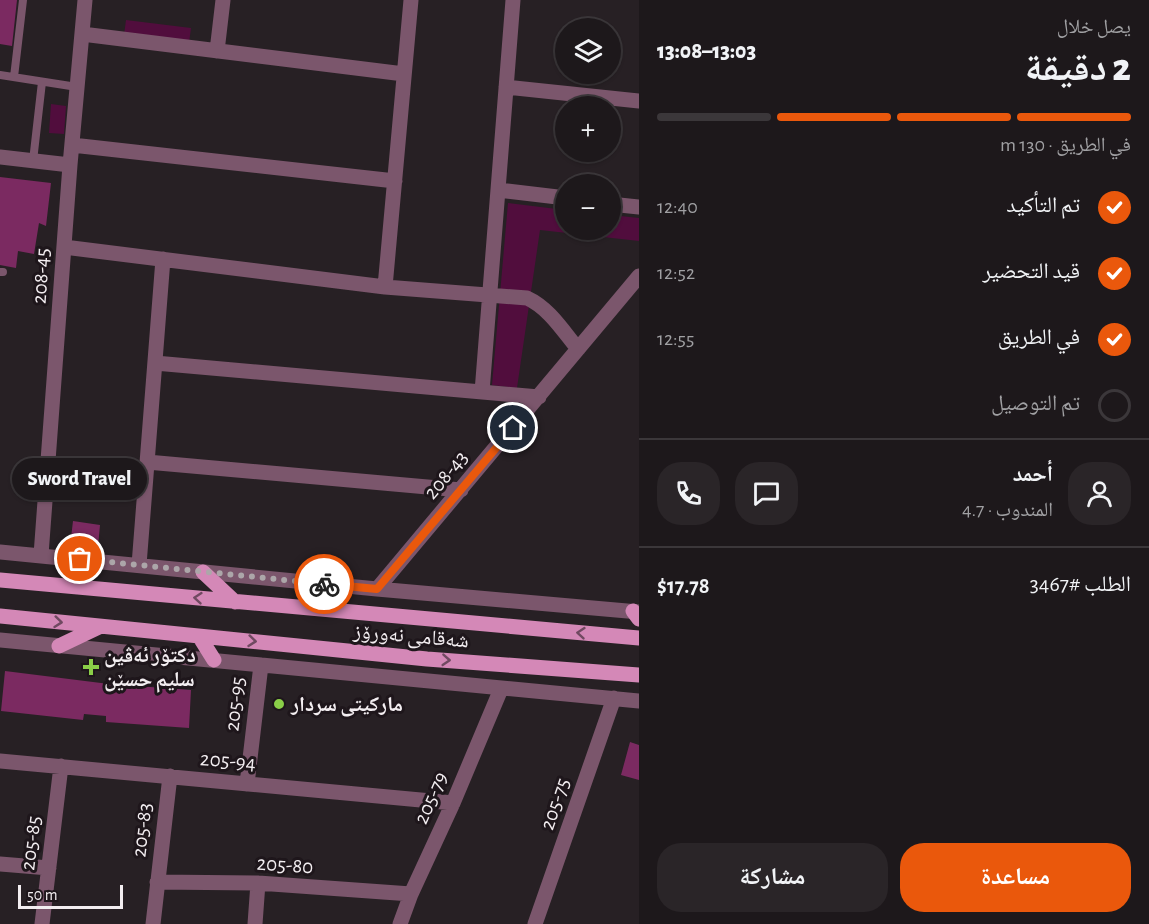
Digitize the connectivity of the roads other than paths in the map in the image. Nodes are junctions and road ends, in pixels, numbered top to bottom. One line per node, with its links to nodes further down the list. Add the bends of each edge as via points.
1 (23, 0): 10 (lane)
2 (85, 0): 6 (street, 208-45)
3 (223, 0): 7 (street)
4 (411, 0): 8 (street)
5 (513, 0): 13 (street)
6 (82, 34): 7 (street); 12 (street, 208-45)
7 (218, 51): 8 (street)
8 (404, 74): 19 (street)
9 (0, 75): 10 (lane)
10 (14, 77): 11 (lane)
11 (42, 82): 12 (lane); 17 (lane)
12 (77, 87): 15 (street, 208-45)
13 (506, 87): 14 (street); 20 (street)
14 (639, 101)
15 (72, 145): 18 (street, 208-45); 19 (street)
16 (0, 157): 17 (street)
17 (33, 161): 18 (street)
18 (70, 165): 24 (street, 208-45)
19 (395, 181): 27 (street)
20 (498, 190): 21 (street); 28 (street)
21 (555, 197)
22 (621, 205): 23 (street)
23 (639, 207)
24 (64, 247): 25 (street); 36 (street, 208-45)
25 (163, 259): 27 (street); 30 (street)
26 (639, 276): 29 (street, 208-43)
27 (386, 286): 28 (street)
28 (491, 295): 29 (street, via 527,298 538,303); 31 (street)
29 (578, 349): 32 (street, 208-43)
30 (155, 363): 31 (street); 33 (street)
31 (482, 393): 32 (street)
32 (539, 397): 34 (street, 208-43)
33 (147, 462): 34 (street); 37 (street)
34 (461, 490): 40 (street, 208-43)
35 (0, 552): 36 (street)
36 (41, 555): 37 (street)
37 (139, 565): 38 (street)
38 (203, 572): 40 (street); 41 (main road)
39 (0, 580): 41 (main road, شەقامی نەورۆز, one-way to 39)
40 (377, 589): 42 (street)
41 (235, 602): 46 (main road, شەقامی نەورۆز, one-way to 41)
42 (637, 614)
43 (0, 616): 44 (main road, شەقامی نەورۆز, one-way to 44)
44 (100, 626): 45 (main road, شەقامی نەورۆز); 48 (main road)
45 (199, 636): 49 (main road); 51 (main road, شەقامی نەورۆز, one-way to 51)
46 (639, 638)
47 (0, 640): 48 (street)
48 (59, 646): 49 (street)
49 (214, 660): 50 (street)
50 (261, 665): 52 (street); 58 (street, 205-95)
51 (639, 675)
52 (501, 689): 53 (street); 59 (street, 205-79)
53 (614, 698): 54 (street); 69 (street, 205-75)
54 (639, 701)
55 (0, 761): 56 (street, 205-94)
56 (61, 766): 57 (street, 205-94); 61 (street, 205-85)
57 (170, 776): 58 (street, 205-94); 62 (street, 205-83)
58 (247, 784): 59 (street, 205-94)
59 (453, 803): 64 (street, 205-79)
60 (0, 864): 61 (street)
61 (49, 868): 65 (street, 205-85)
62 (157, 882): 63 (street, 205-80); 66 (street, 205-83)
63 (258, 883): 64 (street, 205-80); 67 (street)
64 (411, 894): 68 (street, 205-79)
65 (42, 924)
66 (153, 924)
67 (255, 924)
68 (400, 924)
69 (535, 924)

